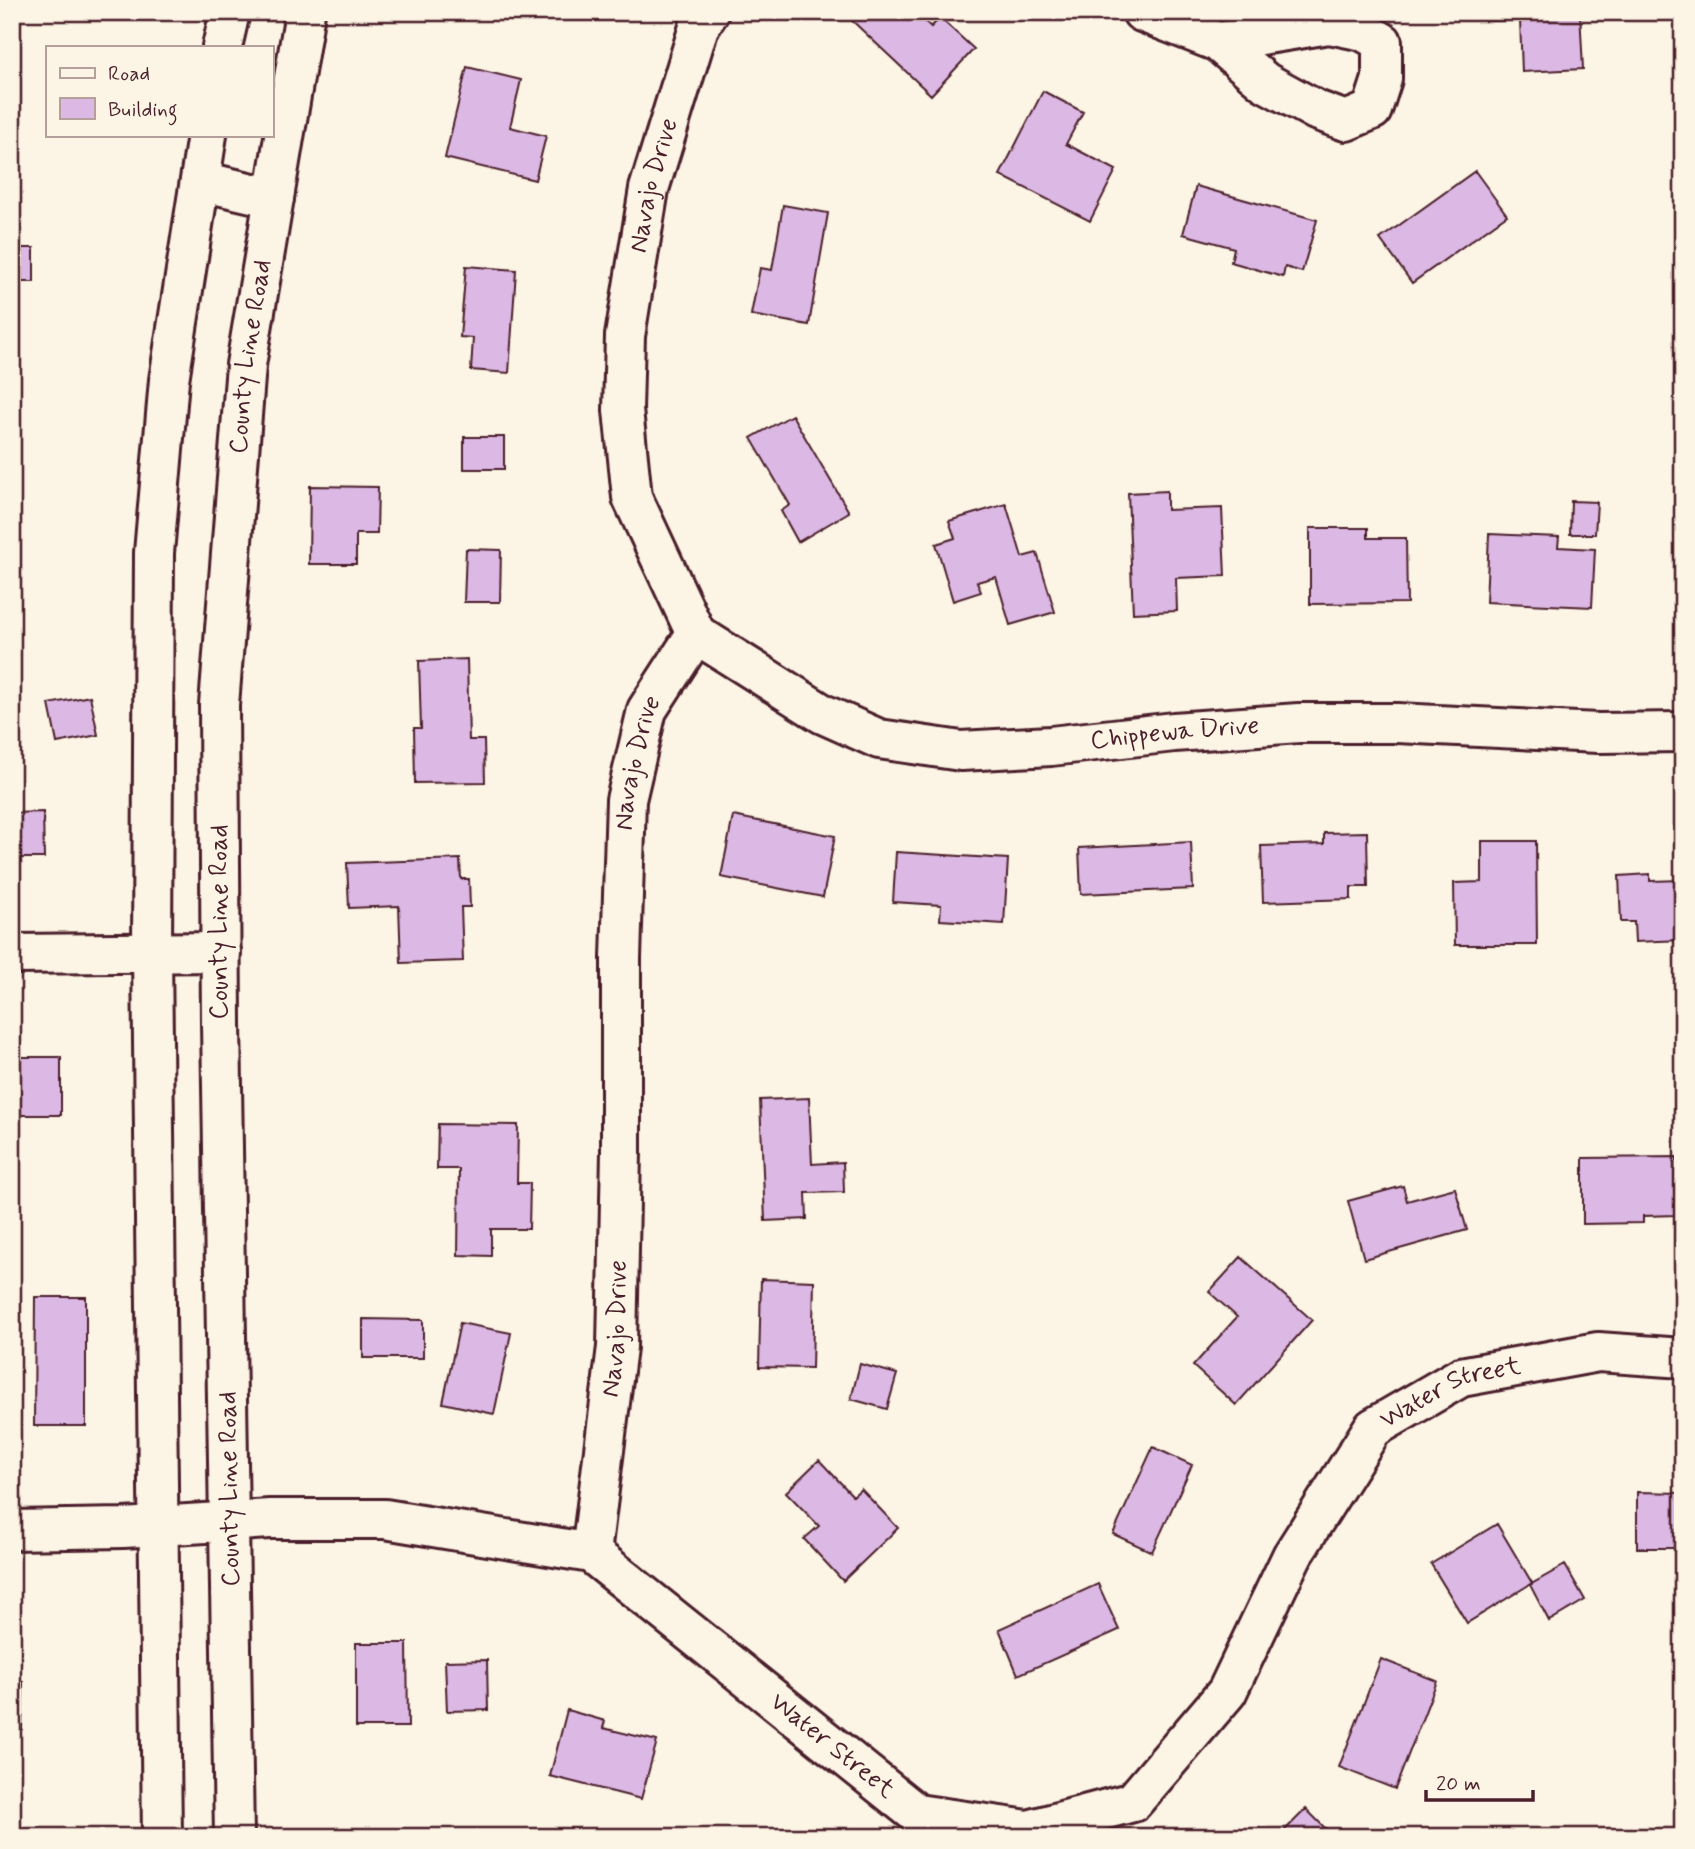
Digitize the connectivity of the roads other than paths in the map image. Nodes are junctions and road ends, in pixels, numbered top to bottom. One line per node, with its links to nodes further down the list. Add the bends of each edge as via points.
1 (230, 12): 6 (street)
2 (304, 12): 9 (street, County Line Road)
3 (709, 12): 10 (street, Navajo Drive, via 699,27 649,189 625,336 622,410 632,497)
4 (1142, 12): 5 (street)
5 (1218, 42)
6 (222, 46)
7 (207, 136): 8 (street)
8 (201, 181): 9 (street); 13 (street, via 169,380 154,553)
9 (274, 198): 12 (street, County Line Road, via 246,365 219,705)
10 (696, 634): 11 (street, Chippewa Drive, via 823,714 879,739 961,751 1299,723); 19 (street, Navajo Drive, via 647,710 626,800 617,1347)
11 (1683, 732)
12 (221, 952): 13 (street); 16 (street, County Line Road)
13 (152, 953): 14 (street); 17 (street)
14 (12, 954)
15 (1683, 1358): 19 (street, Water Street, via 1598,1352 1461,1377 1373,1428 1293,1556 1227,1692 1133,1802 1028,1830 916,1814)
16 (230, 1520): 17 (street, Water Street); 19 (street, Water Street, via 385,1519); 21 (street, County Line Road)
17 (160, 1525): 18 (street, Water Street); 20 (street)
18 (12, 1530)
19 (591, 1553)
20 (162, 1837)
21 (234, 1837)

